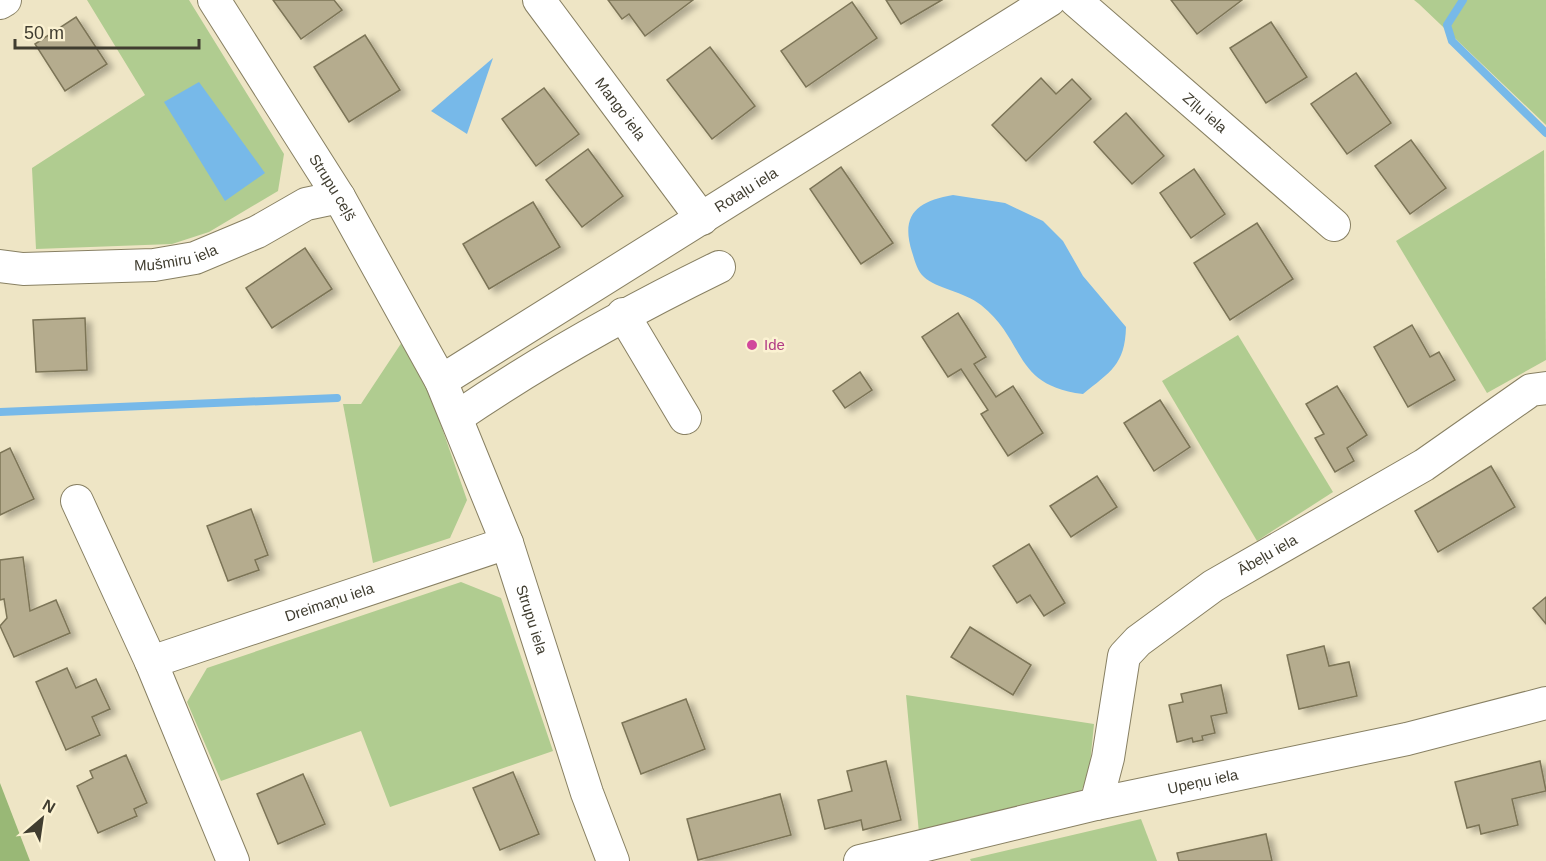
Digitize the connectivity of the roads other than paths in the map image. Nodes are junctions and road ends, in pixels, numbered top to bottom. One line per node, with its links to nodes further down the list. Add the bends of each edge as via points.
1 (5, 0): 6 (street)
2 (214, 0): 7 (street, Strupu ceļš)
3 (539, 0): 8 (street, Mango iela)
4 (1050, 0): 8 (street, Rotaļu iela)
5 (1075, 0): 9 (street, Zīļu iela)
6 (0, 3)
7 (339, 197): 10 (street, Mušmiru iela, via 306,204 257,232 195,258 154,265 23,269); 13 (street, Strupu ceļš)
8 (702, 219): 13 (street, Rotaļu iela)
9 (1334, 225)
10 (0, 266)
11 (719, 267): 12 (street)
12 (623, 314): 15 (street); 16 (street)
13 (441, 381): 15 (street, Strupu iela)
14 (1546, 388): 21 (street, Ābeļu iela, via 1531,390 1424,465 1213,586 1138,641 1124,656 1108,758)
15 (457, 417): 18 (street, Strupu iela)
16 (685, 418)
17 (77, 501): 19 (street)
18 (507, 543): 19 (street, Dreimaņu iela); 23 (street, Strupu iela)
19 (151, 662): 22 (street)
20 (1546, 703): 21 (street, Upeņu iela, via 1407,740)
21 (1096, 804): 24 (street, Upeņu iela)
22 (233, 861)
23 (613, 861)
24 (860, 861)

